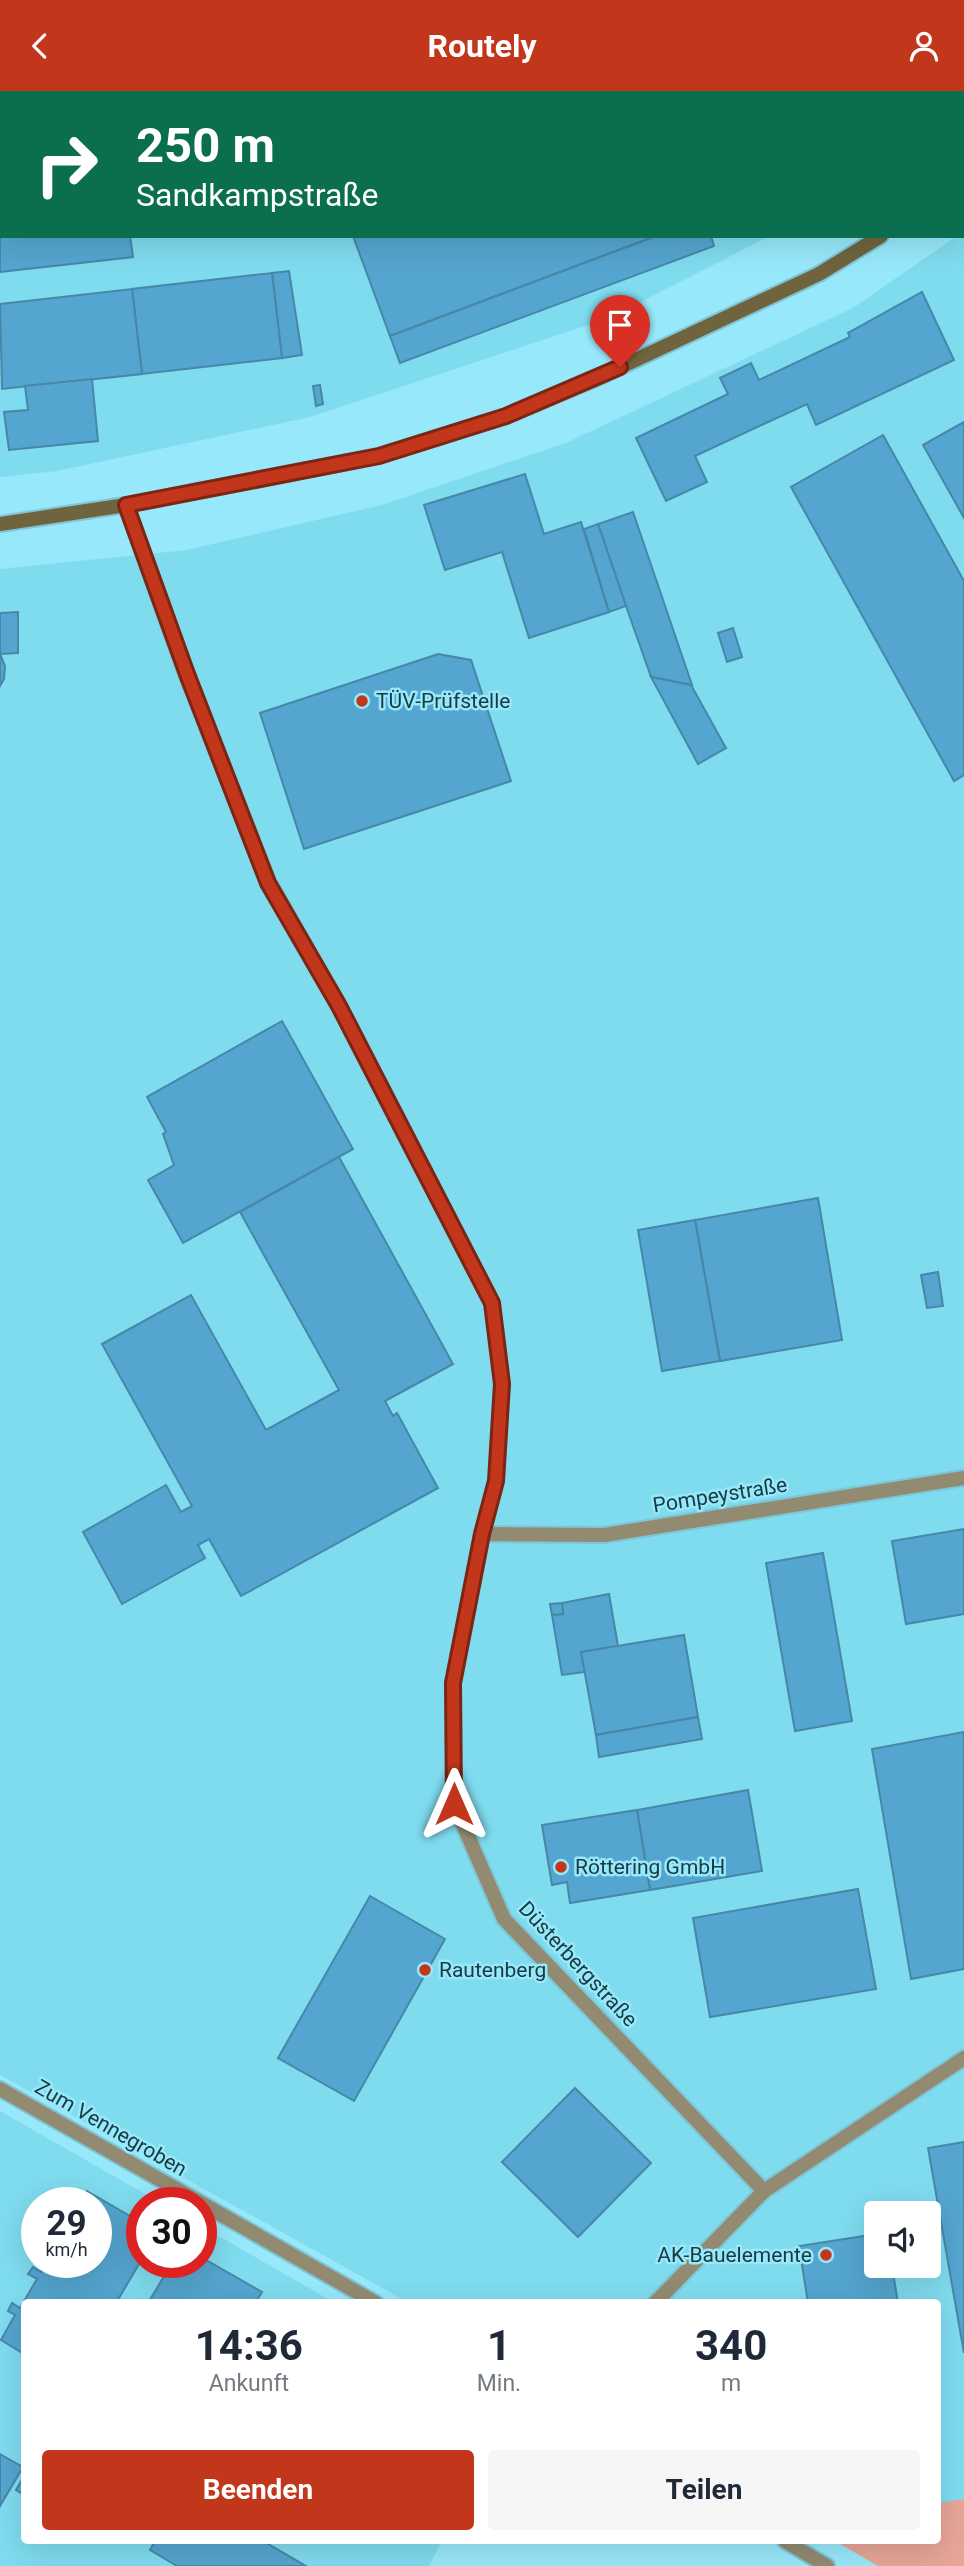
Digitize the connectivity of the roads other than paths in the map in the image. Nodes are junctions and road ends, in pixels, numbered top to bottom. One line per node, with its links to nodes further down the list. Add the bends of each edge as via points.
1 (878, 238): 2 (street, via 819,274 506,416 379,456)
2 (126, 505): 3 (street); 5 (street, Düsterbergstraße, via 268,883 339,1006 492,1303 502,1384 496,1481)
3 (0, 524)
4 (964, 1478): 5 (street, Pompeystraße, via 604,1535)
5 (482, 1534): 9 (street, Düsterbergstraße, via 453,1683 454,1804 503,1919)
6 (964, 2059): 9 (street)
7 (0, 2089): 8 (street, Zum Vennegroben)
8 (173, 2187)
9 (764, 2191): 12 (street)
10 (217, 2212): 11 (street, Zum Vennegroben)
11 (369, 2299)
12 (659, 2299)
13 (790, 2544): 14 (street)
14 (827, 2566)

